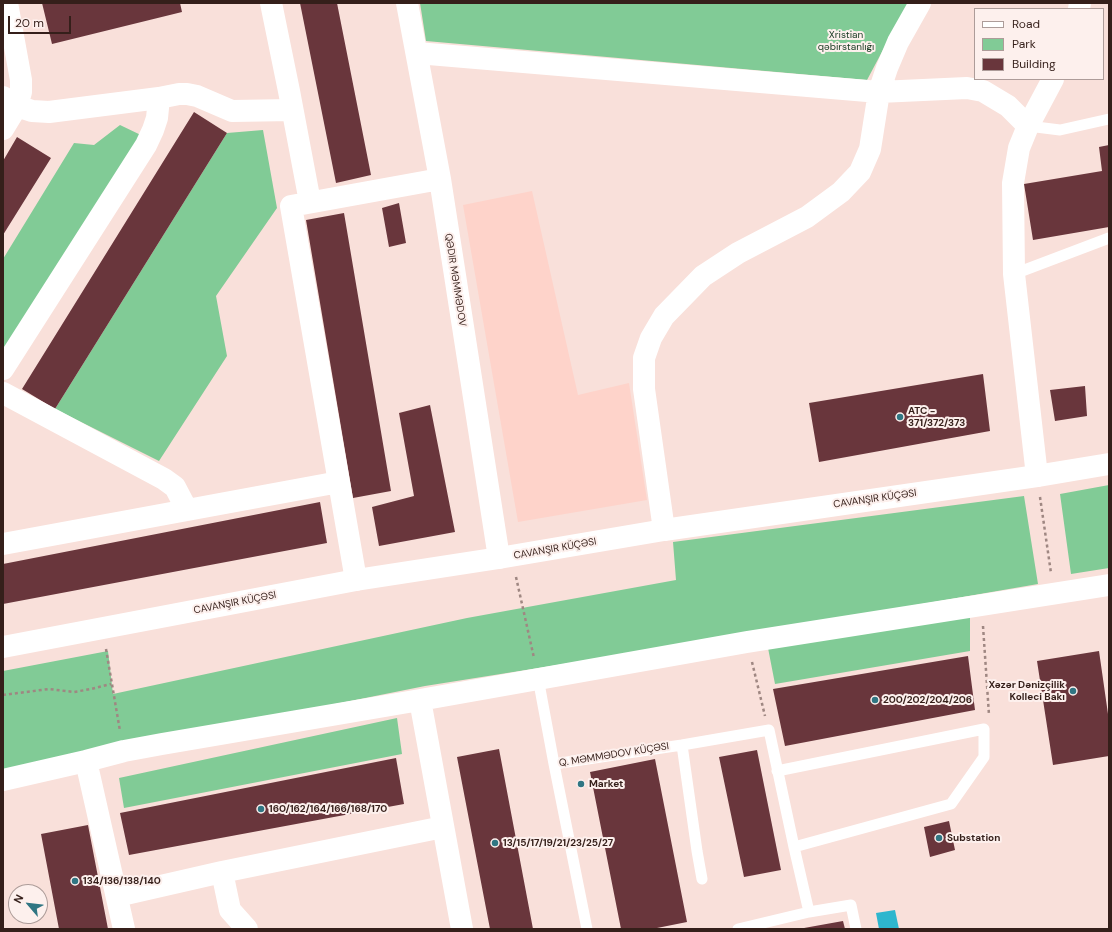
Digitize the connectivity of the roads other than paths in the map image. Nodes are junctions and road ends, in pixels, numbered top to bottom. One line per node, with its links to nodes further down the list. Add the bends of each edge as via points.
1 (7, 3): 9 (street, via 21,80 21,92)
2 (271, 3): 10 (street)
3 (407, 3): 5 (street, QƏDIR MƏMMƏDOV)
4 (920, 3): 7 (street, via 892,55)
5 (417, 53): 7 (street); 14 (street, QƏDIR MƏMMƏDOV)
6 (1052, 80): 12 (street)
7 (879, 92): 12 (street, via 966,88 983,91 1008,106); 24 (street, via 870,149 860,172 840,192 807,217 738,253 703,276 664,316 651,338 644,358 644,389)
8 (159, 98): 9 (street, via 50,112 32,111); 10 (street, via 187,94 232,111); 18 (street, via 157,118 146,145)
9 (10, 102): 13 (street)
10 (292, 110): 15 (street)
11 (1109, 119): 12 (lane, via 1060,130)
12 (1028, 126): 17 (street, via 1019,148 1014,183)
13 (3, 129)
14 (440, 179): 15 (street); 26 (street, QƏDIR MƏMMƏDOV)
15 (310, 202): 22 (street, via 291,206)
16 (1109, 238): 17 (lane)
17 (1014, 274): 21 (street)
18 (3, 369)
19 (3, 393): 23 (street, via 164,479 175,487)
20 (1109, 464): 21 (street, CAVANŞIR KÜÇƏSI)
21 (1037, 476): 24 (street, CAVANŞIR KÜÇƏSI)
22 (339, 482): 23 (street); 27 (street)
23 (187, 510): 25 (street)
24 (664, 530): 26 (street, CAVANŞIR KÜÇƏSI)
25 (3, 544)
26 (506, 565): 27 (street, CAVANŞIR KÜÇƏSI)
27 (356, 580): 29 (street, CAVANŞIR KÜÇƏSI)
28 (1109, 585): 30 (street)
29 (3, 647)
30 (538, 678): 31 (street); 34 (lane)
31 (420, 700): 33 (street, via 170,742); 37 (street)
32 (682, 745): 34 (lane, Q. MƏMMƏDOV KÜÇƏSI); 35 (lane, via 769,730); 40 (lane, Q. MƏMMƏDOV KÜÇƏSI)
33 (86, 761): 36 (street); 41 (street)
34 (554, 764): 46 (lane, Q. MƏMMƏDOV KÜÇƏSI)
35 (777, 771): 38 (lane); 38 (lane, via 984,729 984,757 951,804)
36 (3, 780)
37 (443, 827): 39 (street); 45 (street)
38 (794, 847): 42 (lane)
39 (222, 872): 41 (street); 44 (street, via 230,910)
40 (702, 879)
41 (116, 896): 43 (street)
42 (809, 912): 47 (lane); 48 (lane, via 851,905)
43 (124, 929)
44 (247, 929)
45 (462, 929)
46 (587, 929)
47 (738, 929)
48 (856, 929)

